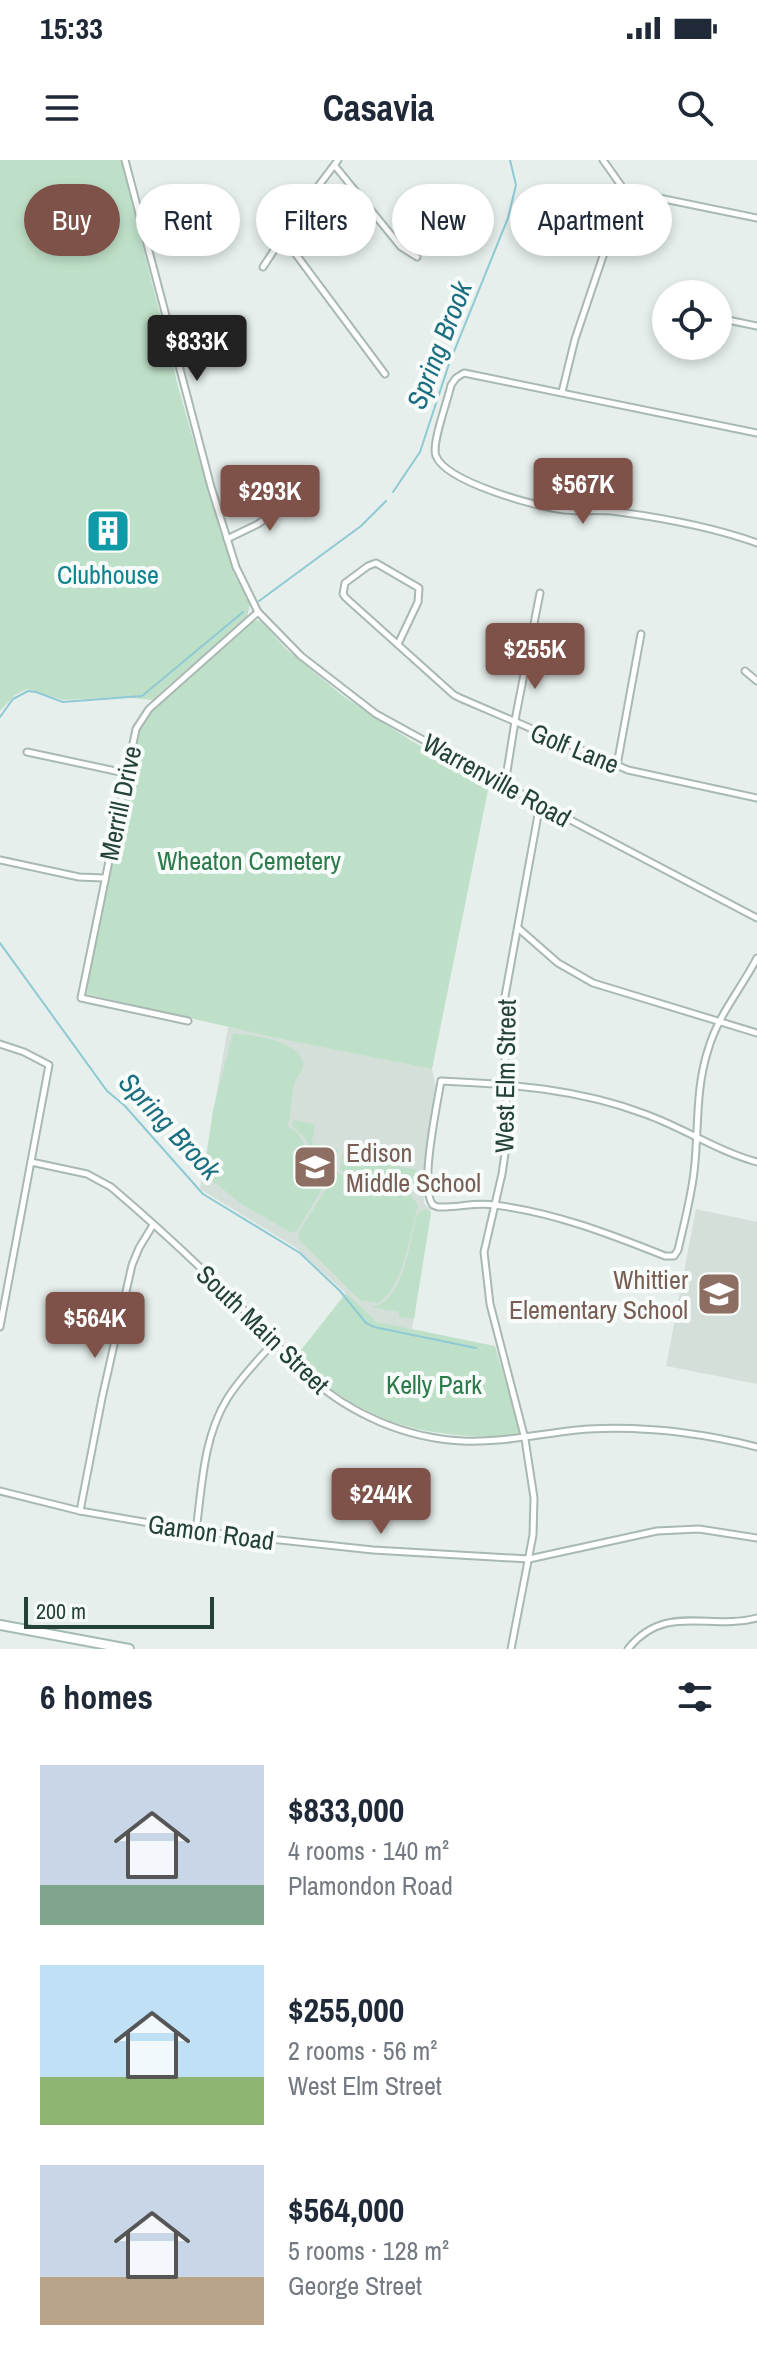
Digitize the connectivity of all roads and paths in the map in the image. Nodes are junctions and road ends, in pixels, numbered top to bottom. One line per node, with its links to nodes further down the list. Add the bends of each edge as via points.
1 (125, 160): 19 (street, Warrenville Road)
2 (603, 160): 5 (street)
3 (336, 163): 4 (street); 11 (street, via 401,247)
4 (319, 184)
5 (620, 184)
6 (672, 201): 7 (street)
7 (757, 218)
8 (270, 256): 12 (street)
9 (297, 256): 15 (street)
10 (603, 256): 16 (street)
11 (417, 257)
12 (263, 267)
13 (732, 321): 14 (street)
14 (757, 326)
15 (385, 374)
16 (562, 392): 17 (street); 20 (street, via 468,373 459,376 451,385 437,458 469,481 524,502 566,511 619,512)
17 (757, 433)
18 (295, 497): 19 (street)
19 (227, 539): 22 (street, Warrenville Road)
20 (757, 543)
21 (540, 593): 27 (street)
22 (258, 612): 30 (street, Merrill Drive, via 149,709 136,729); 31 (street, Warrenville Road, via 360,704)
23 (641, 634): 29 (street)
24 (398, 644): 24 (street, Golf Lane, via 420,598 416,584 376,563 345,583 343,590); 27 (street, Golf Lane, via 454,695)
25 (745, 671): 26 (street)
26 (757, 681)
27 (515, 724): 29 (street, Golf Lane); 31 (street)
28 (27, 752): 30 (street)
29 (617, 765): 32 (street, Golf Lane)
30 (125, 773): 35 (street, Merrill Drive)
31 (505, 784): 33 (street, Warrenville Road)
32 (757, 798)
33 (540, 804): 36 (street, Warrenville Road); 37 (street, West Elm Street)
34 (0, 860): 35 (street)
35 (104, 878): 39 (street, Merrill Drive, via 81,998)
36 (757, 918)
37 (518, 928): 40 (street, via 558,963 593,983); 43 (street, West Elm Street, via 503,1007)
38 (757, 958): 40 (street)
39 (188, 1021)
40 (720, 1021): 41 (street); 44 (street, via 702,1070)
41 (757, 1033)
42 (0, 1044): 45 (street, via 49,1065)
43 (507, 1084): 44 (street, via 600,1100); 47 (street, West Elm Street, via 507,1146); 47 (street, via 441,1081 432,1137 427,1197 433,1205)
44 (697, 1138): 46 (street); 47 (street, via 691,1190 674,1256 579,1224)
45 (31, 1162): 48 (street, South Main Street, via 96,1178); 49 (street)
46 (757, 1162)
47 (495, 1205): 51 (street, West Elm Street, via 486,1238 486,1276)
48 (153, 1225): 50 (street, South Main Street); 54 (street, via 132,1265)
49 (0, 1327)
50 (275, 1341): 51 (street, South Main Street, via 331,1394 381,1422 444,1439); 55 (street, via 231,1393 214,1424)
51 (525, 1439): 52 (street, South Main Street, via 629,1428); 57 (street, West Elm Street, via 534,1498)
52 (757, 1447)
53 (0, 1491): 54 (street, Gamon Road)
54 (80, 1511): 55 (street, Gamon Road)
55 (196, 1531): 57 (street, Gamon Road, via 334,1548)
56 (757, 1538): 57 (street, Gamon Road, via 699,1529 657,1531)
57 (529, 1559): 61 (street, West Elm Street)
58 (757, 1618): 62 (street, via 674,1621 645,1632)
59 (0, 1625): 60 (main road)
60 (129, 1649)
61 (511, 1649)
62 (628, 1649)

